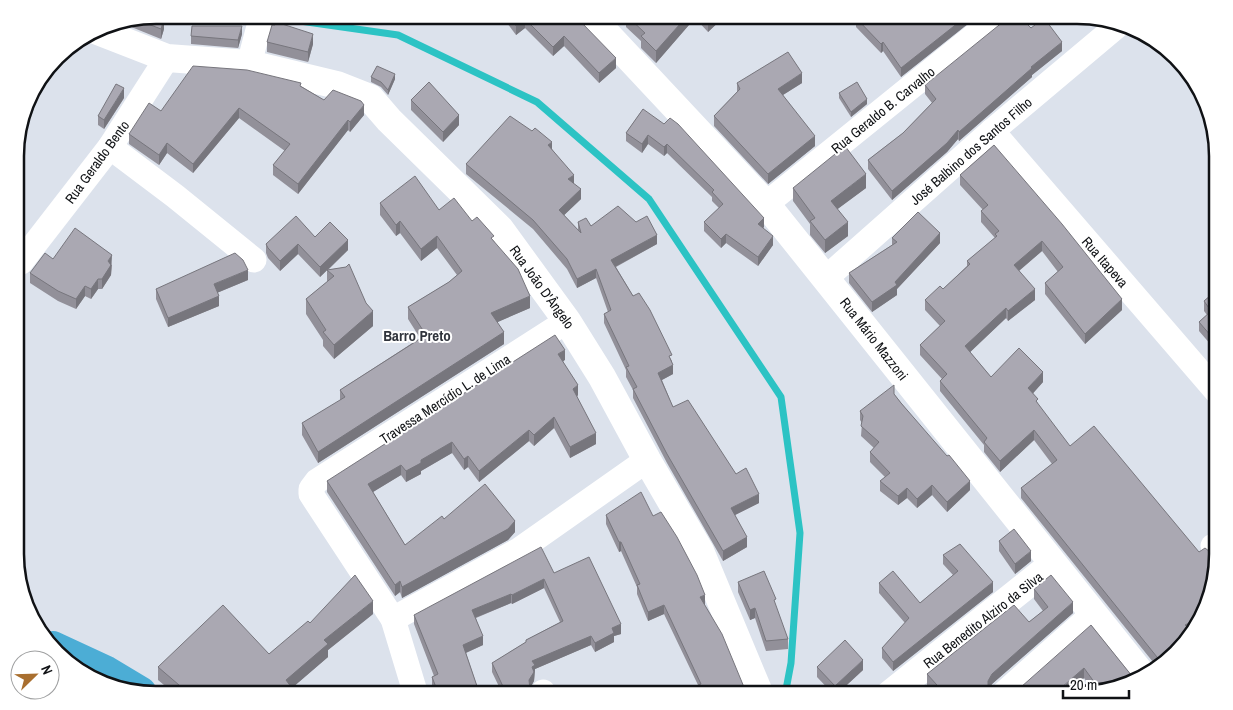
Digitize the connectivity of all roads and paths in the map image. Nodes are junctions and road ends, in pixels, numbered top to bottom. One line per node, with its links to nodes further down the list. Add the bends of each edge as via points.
1 (260, 24): 7 (street)
2 (603, 24): 10 (street, Rua Mário Mazzoni)
3 (989, 24): 10 (street, Rua Geraldo B. Carvalho)
4 (1114, 29): 8 (street, José Balbino dos Santos Filho)
5 (106, 34): 6 (street, Rua João D'Ângelo)
6 (168, 58): 7 (street, Rua João D'Ângelo); 9 (street, Rua Geraldo Bento)
7 (249, 64): 14 (street, Rua João D'Ângelo, via 336,85 370,98 500,229)
8 (992, 131): 13 (street, José Balbino dos Santos Filho); 15 (street, Rua Itapeva)
9 (110, 147): 11 (street, Rua Geraldo Bento); 12 (street)
10 (766, 204): 13 (street, Rua Mário Mazzoni)
11 (24, 258)
12 (254, 260)
13 (826, 278): 17 (street, Rua Mário Mazzoni)
14 (567, 321): 16 (street, Rua João D'Ângelo); 19 (street, Travessa Mercídio L. de Lima, via 323,477 314,486 311,494)
15 (1209, 383)
16 (647, 460): 19 (street, via 518,550); 24 (street, Rua João D'Ângelo, via 700,551)
17 (1053, 564): 18 (street, Rua Mário Mazzoni); 25 (street, Rua Benedito Alziro da Silva)
18 (1093, 614): 21 (street, Rua Mário Mazzoni); 26 (street)
19 (393, 620): 23 (street)
20 (68, 652): 22 (highway)
21 (1139, 670)
22 (130, 683)
23 (413, 686)
24 (756, 686)
25 (900, 686)
26 (1012, 686)

